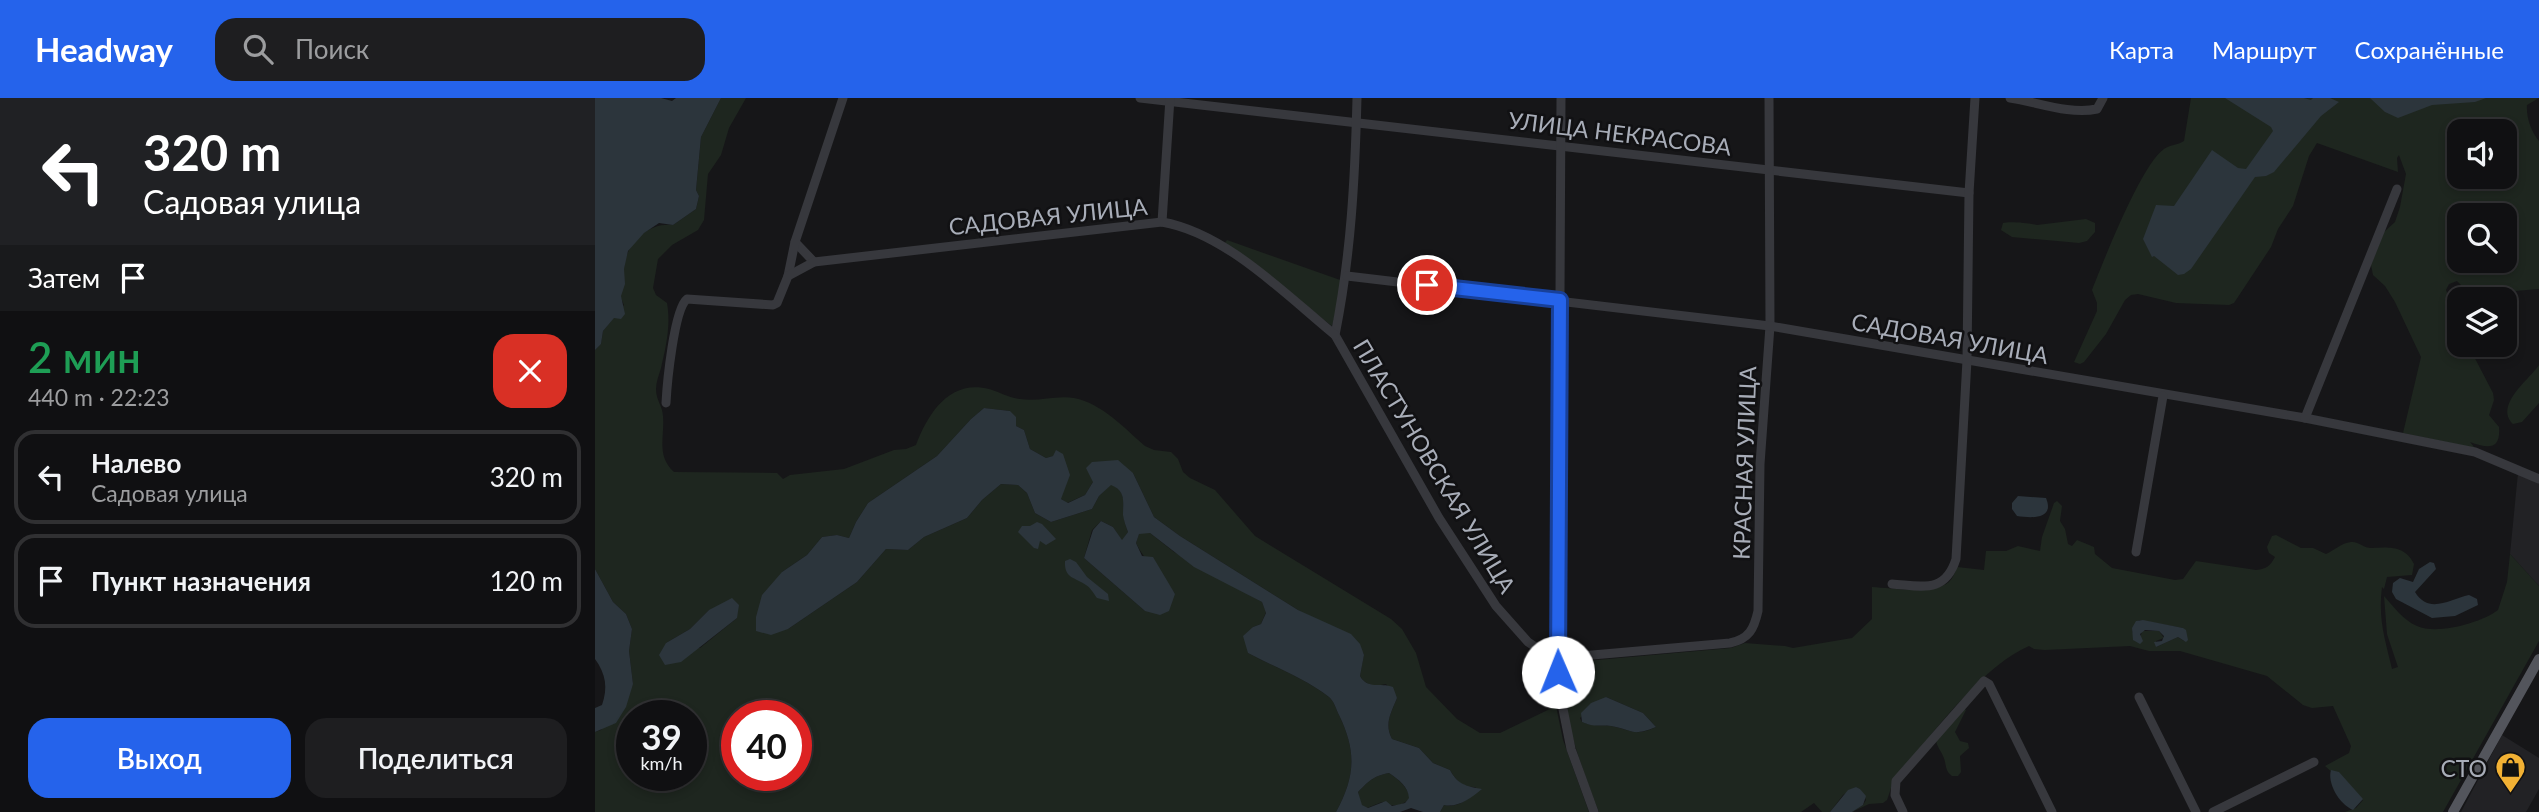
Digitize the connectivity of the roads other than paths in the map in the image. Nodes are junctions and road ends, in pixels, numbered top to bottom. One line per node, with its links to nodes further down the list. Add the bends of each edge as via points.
1 (842, 98): 16 (street)
2 (1140, 98): 9 (street, УЛИЦА НЕКРАСОВА)
3 (1357, 98): 10 (street, ПЛАСТУНОВСКАЯ УЛИЦА)
4 (1561, 98): 11 (street)
5 (1769, 98): 12 (street, КРАСНАЯ УЛИЦА)
6 (1975, 98): 14 (street)
7 (2010, 98): 8 (street, via 2089,110)
8 (2103, 99)
9 (1170, 100): 10 (street, УЛИЦА НЕКРАСОВА); 15 (street)
10 (1357, 123): 11 (street, УЛИЦА НЕКРАСОВА); 19 (street, ПЛАСТУНОВСКАЯ УЛИЦА)
11 (1561, 144): 12 (street, УЛИЦА НЕКРАСОВА); 20 (street)
12 (1768, 171): 14 (street, УЛИЦА НЕКРАСОВА); 21 (street, КРАСНАЯ УЛИЦА)
13 (2397, 189): 26 (street)
14 (1969, 193): 23 (street)
15 (1162, 222): 17 (street, САДОВАЯ УЛИЦА); 22 (street, САДОВАЯ УЛИЦА, via 1183,226 1220,245)
16 (795, 242): 17 (street); 18 (street)
17 (814, 262): 18 (street, САДОВАЯ УЛИЦА)
18 (788, 276): 25 (street, via 773,305 684,301 679,309)
19 (1346, 276): 20 (street, САДОВАЯ УЛИЦА); 22 (street, ПЛАСТУНОВСКАЯ УЛИЦА)
20 (1560, 300): 21 (street, САДОВАЯ УЛИЦА); 30 (street)
21 (1769, 326): 23 (street, САДОВАЯ УЛИЦА); 30 (street, КРАСНАЯ УЛИЦА, via 1760,464 1758,611 1751,631 1730,643)
22 (1335, 335): 30 (street, ПЛАСТУНОВСКАЯ УЛИЦА, via 1439,518 1496,606 1528,642)
23 (1966, 360): 24 (street, САДОВАЯ УЛИЦА); 29 (street, via 1954,568 1940,584)
24 (2164, 396): 26 (street, САДОВАЯ УЛИЦА); 28 (street)
25 (666, 403)
26 (2305, 418): 27 (street, САДОВАЯ УЛИЦА, via 2475,452)
27 (2539, 479)
28 (2136, 552)
29 (1892, 584)
30 (1558, 658): 34 (street, via 1567,734)
31 (2539, 659): 39 (main road)
32 (2139, 697): 37 (street)
33 (2314, 762): 38 (street)
34 (1594, 812)
35 (1903, 812): 36 (street, via 1895,790 1900,776 1984,681)
36 (2052, 812)
37 (2196, 812)
38 (2213, 812)
39 (2453, 812)

